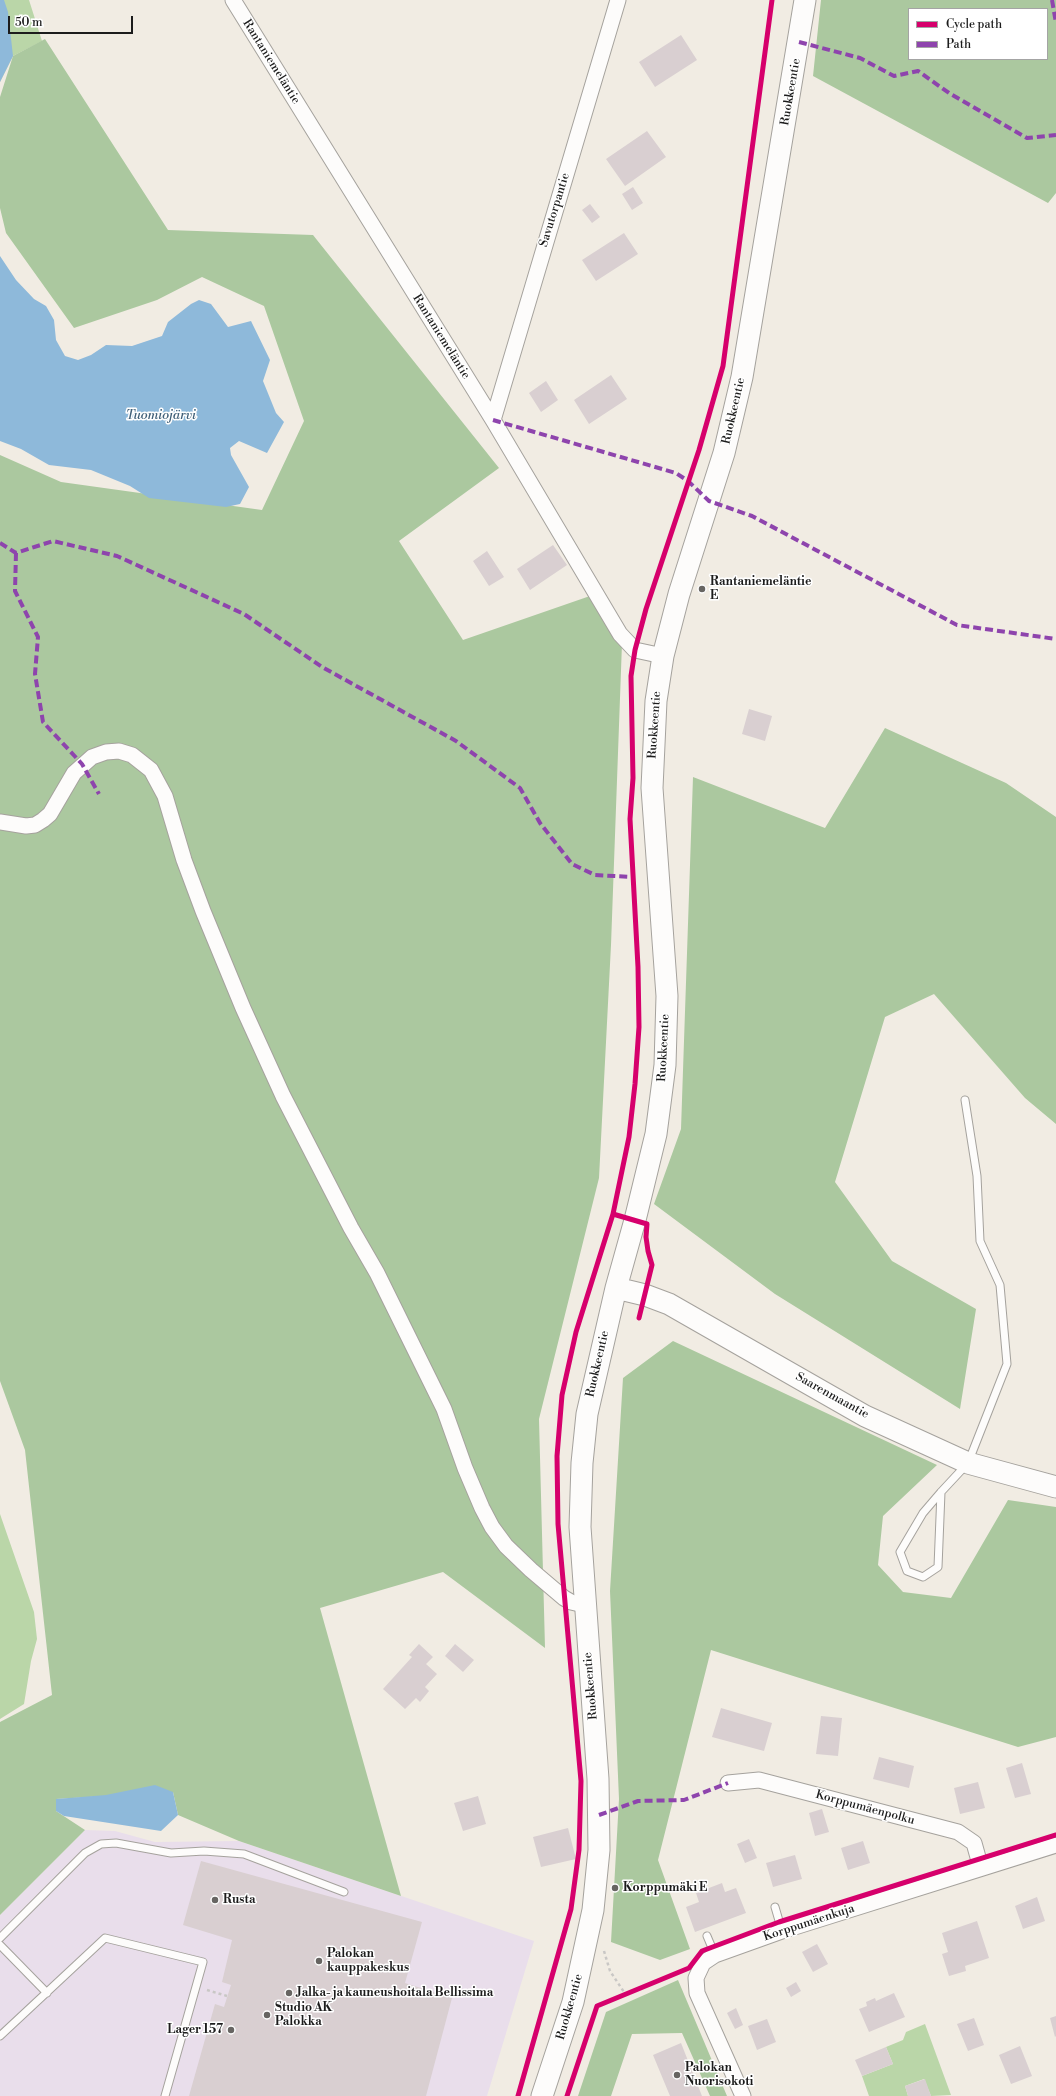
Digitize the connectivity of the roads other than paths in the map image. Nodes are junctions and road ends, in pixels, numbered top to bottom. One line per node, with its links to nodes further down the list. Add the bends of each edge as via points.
1 (233, 0): 4 (street, Rantaniemeläntie)
2 (618, 0): 4 (street, Savutorpantie)
3 (806, 0): 5 (street, Ruokkeentie, via 742,377 724,453 679,594)
4 (493, 420): 5 (street, Rantaniemeläntie, via 620,634 636,650)
5 (663, 656): 8 (street, Ruokkeentie, via 654,724 652,788 667,996 665,1065 656,1134)
6 (0, 822): 12 (street, via 26,826 35,825 43,820 50,814 74,773 92,757 106,752 132,754 152,770 165,796 200,904 243,1008 283,1096 377,1273 444,1409 482,1508 506,1546 531,1570 564,1598)
7 (965, 1100): 9 (lane, via 977,1176 980,1240 1000,1285 1007,1364)
8 (616, 1288): 9 (street, Saarenmaantie, via 669,1304 865,1416); 12 (street, Ruokkeentie, via 587,1414 582,1463 580,1527)
9 (968, 1463): 10 (street, Saarenmaantie); 11 (lane)
10 (1056, 1487)
11 (941, 1492): 11 (lane, via 923,1513 900,1552 907,1570 923,1577 938,1567)
12 (584, 1605): 26 (street, Ruokkeentie, via 598,1779 599,1850 593,1910 573,2002)
13 (728, 1783): 15 (street, Korppumäenpolku, via 760,1780 958,1832 974,1843)
14 (1056, 1845): 15 (street, Korppumäenkuja)
15 (981, 1868): 18 (street, Korppumäenkuja)
16 (344, 1892): 20 (lane, via 244,1854 204,1851 171,1853 116,1843 101,1844 85,1853)
17 (775, 1907): 18 (lane)
18 (782, 1931): 22 (street, Korppumäenkuja)
19 (707, 1936): 22 (lane)
20 (0, 1938)
21 (0, 1945): 23 (lane)
22 (715, 1955): 27 (street, Korppumäenkuja, via 703,1963 696,1978 697,1993)
23 (47, 1993): 24 (lane); 25 (lane, via 105,1938 203,1962)
24 (0, 2036)
25 (166, 2096)
26 (542, 2096)
27 (743, 2096)

